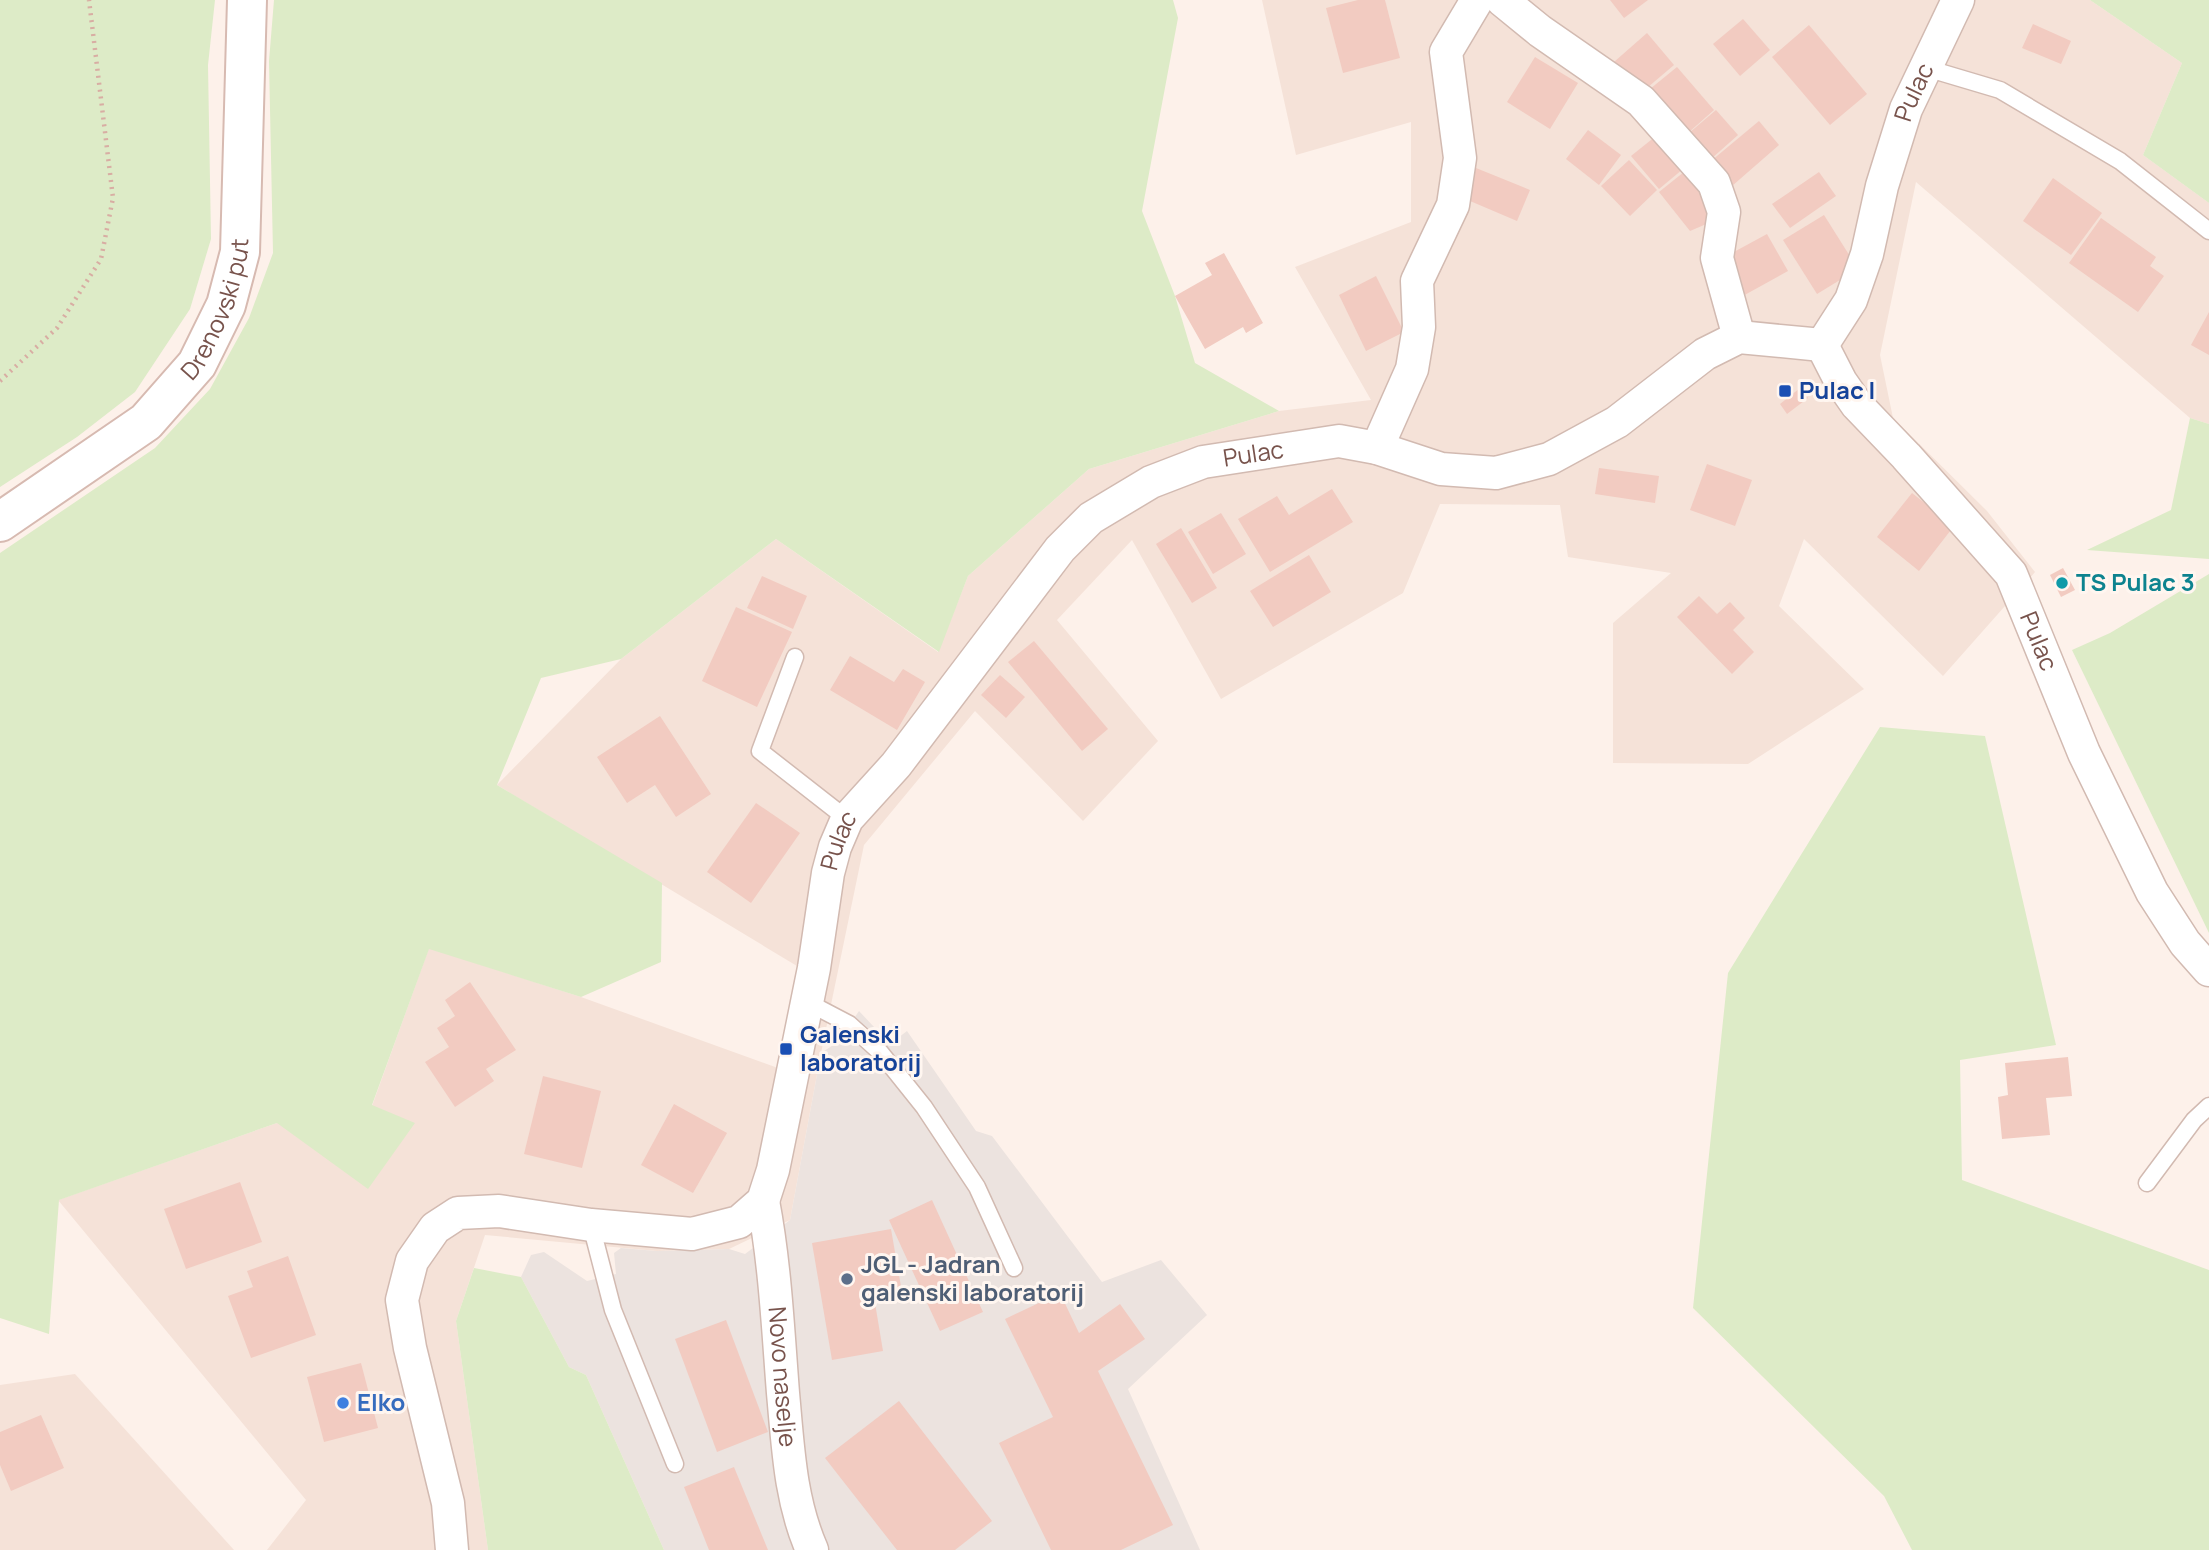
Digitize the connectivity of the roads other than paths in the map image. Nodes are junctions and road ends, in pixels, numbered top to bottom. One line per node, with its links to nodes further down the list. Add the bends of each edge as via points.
1 (247, 0): 10 (main road, Drenovski put, via 240,251 226,305 197,364 146,422)
2 (1477, 0): 9 (street, via 1446,52 1460,158 1453,205 1417,281 1419,327 1412,369)
3 (1502, 0): 7 (street, via 1641,102 1714,183 1724,212 1717,258)
4 (1958, 0): 5 (street, Pulac)
5 (1926, 68): 6 (lane, via 2000,90 2120,162); 8 (street, Pulac, via 1906,109 1850,300)
6 (2209, 232)
7 (1739, 337): 8 (street); 9 (street, Pulac, via 1705,354 1617,422 1549,459 1496,472 1468,471 1441,469)
8 (1822, 345): 13 (street, Pulac, via 1857,405 2011,574 2084,752 2152,892)
9 (1377, 448): 12 (street, Pulac, via 1339,442 1203,463 1151,482 1091,518 1060,549 896,765)
10 (0, 522)
11 (795, 657): 12 (lane, via 760,751)
12 (847, 819): 14 (street, Pulac, via 828,873)
13 (2209, 970)
14 (807, 1002): 17 (street, Pulac, via 773,1170); 19 (lane, via 849,1024 880,1052 924,1107 977,1187)
15 (2209, 1106): 16 (lane)
16 (2147, 1182)
17 (762, 1201): 18 (street, Pulac, via 739,1223 692,1234); 22 (street, Novo naselje, via 777,1310 789,1469 800,1523)
18 (591, 1225): 20 (lane, via 613,1310); 21 (street, Pulac, via 499,1211 458,1213 435,1228 412,1261 402,1300 448,1503)
19 (1014, 1268)
20 (675, 1464)
21 (452, 1550)
22 (812, 1550)

